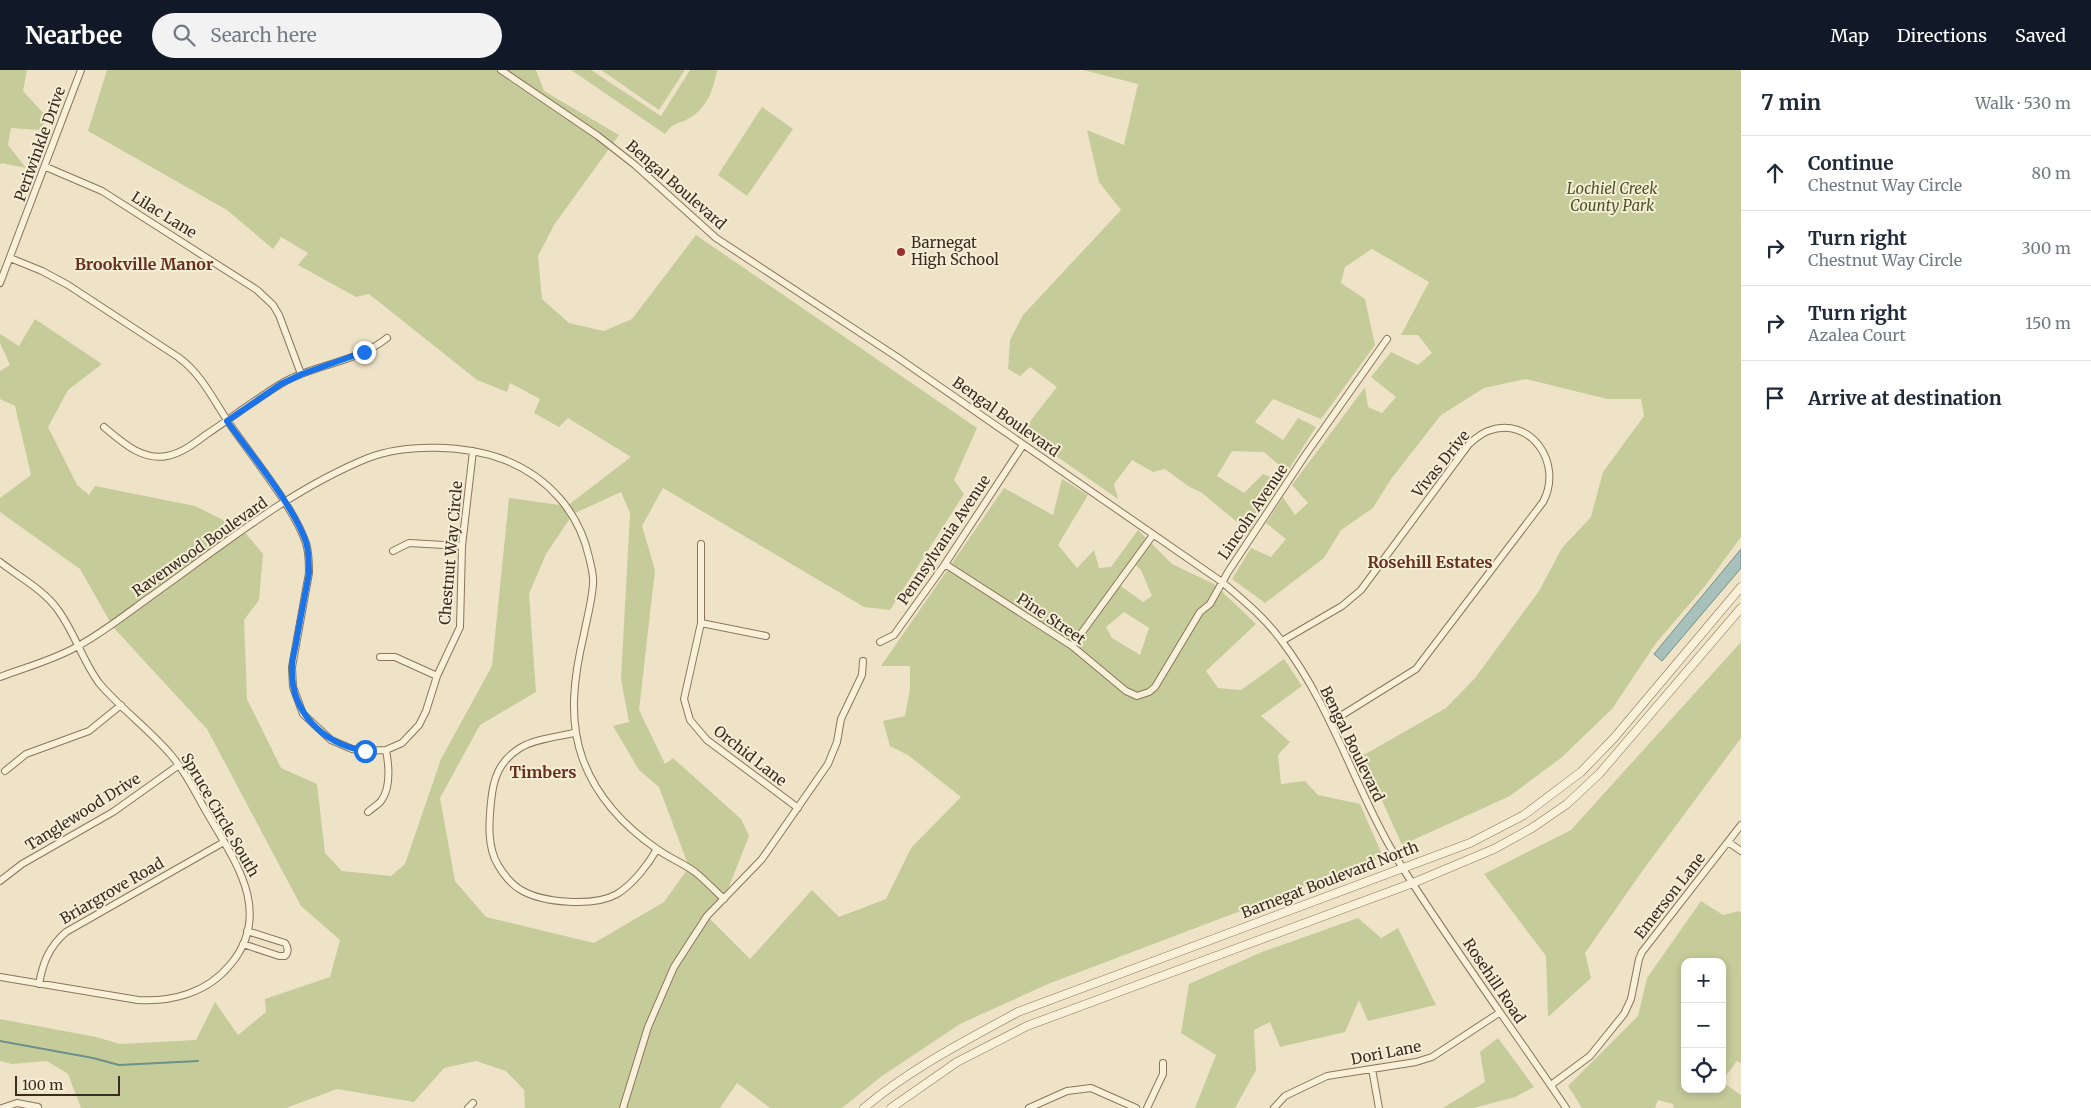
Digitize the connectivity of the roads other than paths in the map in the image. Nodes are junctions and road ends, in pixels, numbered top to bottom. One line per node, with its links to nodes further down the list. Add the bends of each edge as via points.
1 (81, 70): 3 (street, Periwinkle Drive)
2 (501, 70): 11 (street, Bengal Boulevard, via 635,164 716,238)
3 (46, 167): 4 (street, Periwinkle Drive); 8 (street, Lilac Lane, via 102,191 257,290 279,315)
4 (10, 258): 5 (street, Periwinkle Drive); 9 (street, Chestnut Way Circle, via 68,286 191,366)
5 (0, 283)
6 (387, 338): 8 (street, via 364,352)
7 (1387, 339): 20 (street, Lincoln Avenue, via 1320,433)
8 (302, 374): 9 (street, via 281,384)
9 (227, 421): 10 (street, via 179,452 154,457 141,454); 13 (street, Chestnut Way Circle)
10 (104, 427)
11 (1023, 444): 14 (street, Bengal Boulevard); 19 (street, Pennsylvania Avenue)
12 (473, 451): 13 (street, Ravenwood Boulevard, via 440,448 389,451 331,476); 16 (street, Chestnut Way Circle); 36 (street, Ravenwood Boulevard, via 512,463 546,484 569,509 586,543 594,582 575,682)
13 (284, 502): 28 (street, Ravenwood Boulevard); 37 (street, Chestnut Way Circle, via 300,528 309,557 292,667 299,705 310,722 331,740 352,749)
14 (1154, 535): 20 (street, Bengal Boulevard); 27 (street)
15 (701, 544): 23 (street, Orchid Lane)
16 (462, 546): 17 (street, via 409,543); 31 (street, Chestnut Way Circle, via 460,627)
17 (393, 551)
18 (0, 562): 28 (street, Spruce Circle South, via 54,604)
19 (945, 564): 26 (street, Pennsylvania Avenue, via 894,635); 27 (street, Pine Street)
20 (1222, 582): 25 (street, Bengal Boulevard); 33 (street, Lincoln Avenue, via 1210,604 1196,618 1155,688)
21 (1741, 587): 47 (street, Barnegat Boulevard North, via 1614,738 1581,772 1540,805 1504,826 1470,843)
22 (1741, 608): 49 (street, Barnegat Boulevard North, via 1600,773 1567,804 1494,849)
23 (701, 623): 24 (street); 40 (street, Orchid Lane, via 684,699 690,720 707,740)
24 (766, 636)
25 (1282, 641): 35 (street, Bengal Boulevard); 35 (street, Vivas Drive, via 1342,606 1361,590 1469,444 1479,435 1489,430 1514,430 1536,442 1550,470 1549,491 1543,502 1416,669)
26 (880, 642)
27 (1072, 646): 33 (street, Pine Street, via 1126,691)
28 (77, 647): 32 (street, Ravenwood Boulevard); 34 (street, Spruce Circle South, via 100,683)
29 (380, 657): 31 (street, via 395,657)
30 (863, 660): 40 (street, via 862,675 841,719 837,742 828,764)
31 (437, 676): 37 (street, Chestnut Way Circle, via 419,725 402,744)
32 (0, 677)
33 (1141, 695)
34 (121, 705): 38 (street, Spruce Circle South); 39 (street, via 89,730 26,754)
35 (1331, 722): 47 (street, Bengal Boulevard, via 1370,810)
36 (574, 733): 45 (street, Ravenwood Boulevard, via 584,762 602,796 627,825); 45 (street, via 533,742 507,758 498,770 493,783 489,824 497,864 507,878 521,890 543,898 587,902 616,894 650,862)
37 (386, 750): 41 (street, via 389,771 385,792 380,802)
38 (178, 765): 43 (street, Spruce Circle South); 48 (street, Tanglewood Drive, via 113,812 22,864)
39 (5, 771)
40 (798, 808): 50 (street, via 762,859)
41 (368, 812)
42 (1741, 825): 44 (street, Emerson Lane)
43 (224, 842): 51 (street, Spruce Circle South, via 248,892); 54 (street, Briargrove Road, via 66,932 48,952)
44 (1728, 842): 46 (street); 58 (street, Emerson Lane, via 1642,952 1631,999 1624,1014 1590,1056)
45 (657, 849): 50 (street, Ravenwood Boulevard, via 695,872)
46 (1741, 851)
47 (1402, 868): 49 (street, Rosehill Road); 63 (street, Barnegat Boulevard North, via 1018,1012 948,1050)
48 (0, 881)
49 (1413, 883): 55 (street, Rosehill Road); 60 (street, Barnegat Boulevard North, via 1027,1026 957,1062)
50 (724, 898): 62 (street, via 707,916 674,967 648,1027)
51 (247, 931): 52 (street, Spruce Circle South); 52 (street, via 285,944 287,952 285,956 279,956)
52 (243, 944): 54 (street, Spruce Circle South, via 214,980 198,990 170,999 138,1000)
53 (0, 977): 54 (street, Spruce Circle South)
54 (39, 984)
55 (1499, 1013): 57 (street, Dori Lane, via 1432,1057); 58 (street, Rosehill Road)
56 (1162, 1063): 66 (street, via 1162,1074)
57 (1372, 1069): 67 (street, Dori Lane, via 1328,1076 1285,1096); 68 (street)
58 (1550, 1085): 69 (street, Rosehill Road)
59 (38, 1106): 61 (street, via 17,1104)
60 (896, 1106)
61 (2, 1108)
62 (623, 1108)
63 (864, 1108)
64 (1029, 1108): 65 (street, via 1067,1091 1091,1088)
65 (1136, 1108)
66 (1147, 1108)
67 (1274, 1108)
68 (1379, 1108)
69 (1566, 1108)

